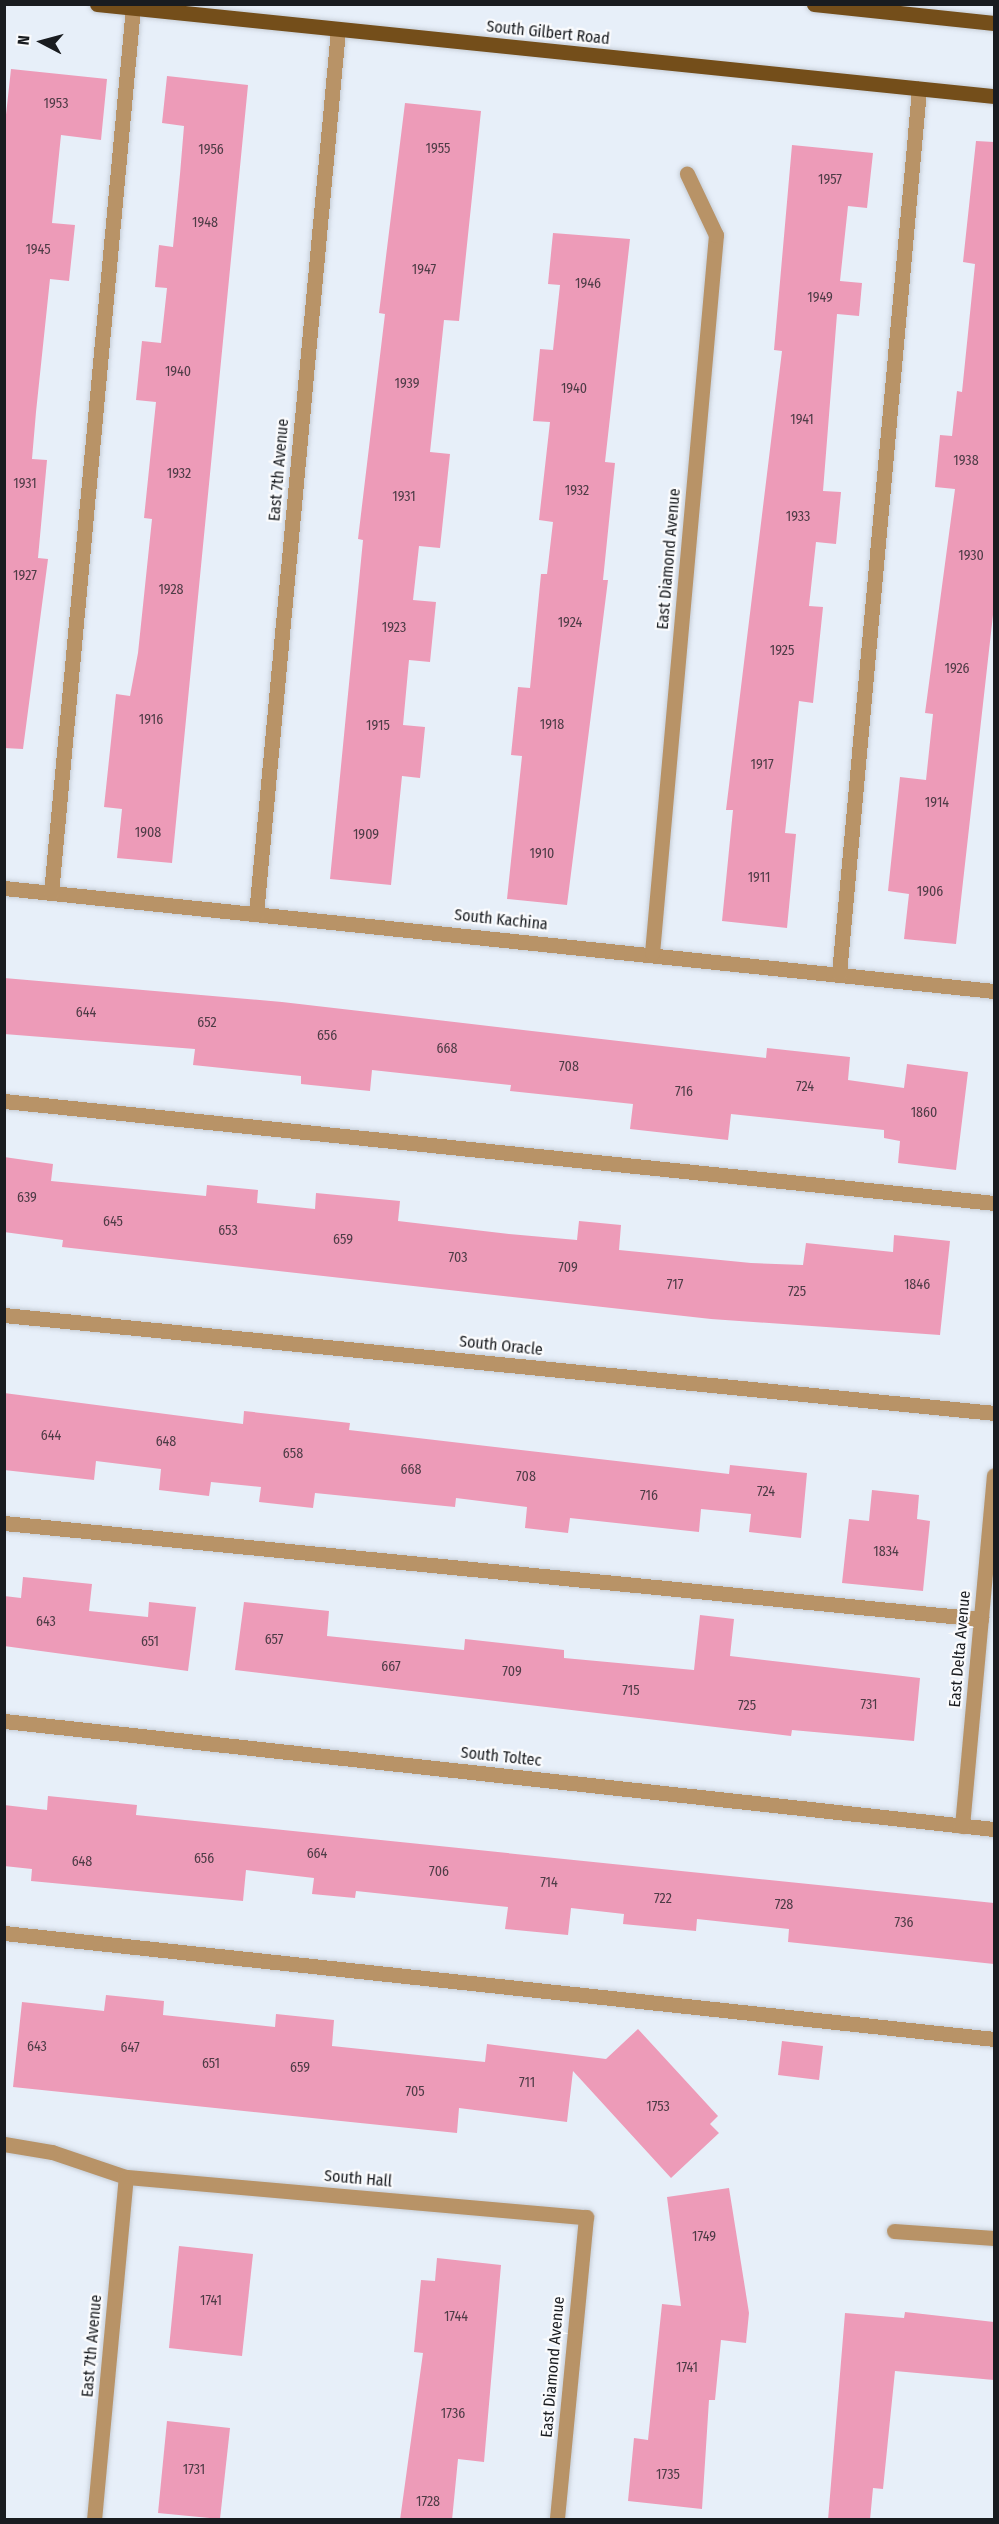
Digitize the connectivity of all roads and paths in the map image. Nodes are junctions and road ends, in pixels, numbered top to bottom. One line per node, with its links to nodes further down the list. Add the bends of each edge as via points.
1 (97, 4): 3 (main road, South Gilbert Road)
2 (814, 4): 4 (main road)
3 (133, 8): 5 (main road, South Gilbert Road); 10 (street)
4 (994, 23)
5 (338, 30): 6 (main road, South Gilbert Road); 11 (street, East 7th Avenue)
6 (919, 89): 7 (main road, South Gilbert Road); 13 (street)
7 (994, 96)
8 (687, 174): 12 (street, East Diamond Avenue, via 716,235)
9 (4, 888): 10 (street, South Kachina)
10 (51, 892): 11 (street, South Kachina)
11 (256, 914): 12 (street, South Kachina)
12 (652, 953): 13 (street, South Kachina)
13 (839, 974): 14 (street, South Kachina)
14 (994, 992)
15 (4, 1101): 16 (street)
16 (994, 1203)
17 (4, 1315): 18 (street, South Oracle)
18 (994, 1413)
19 (994, 1475): 21 (street, East Delta Avenue)
20 (4, 1523): 21 (street)
21 (981, 1619): 23 (street, East Delta Avenue)
22 (4, 1721): 23 (street, South Toltec)
23 (962, 1826): 24 (street, South Toltec)
24 (994, 1829)
25 (4, 1933): 26 (street)
26 (994, 2039)
27 (4, 2144): 28 (street, South Hall, via 52,2152)
28 (126, 2176): 29 (street, South Hall); 32 (street, East 7th Avenue)
29 (586, 2217): 33 (street, East Diamond Avenue)
30 (894, 2231): 31 (street)
31 (994, 2238)
32 (94, 2520)
33 (557, 2520)

